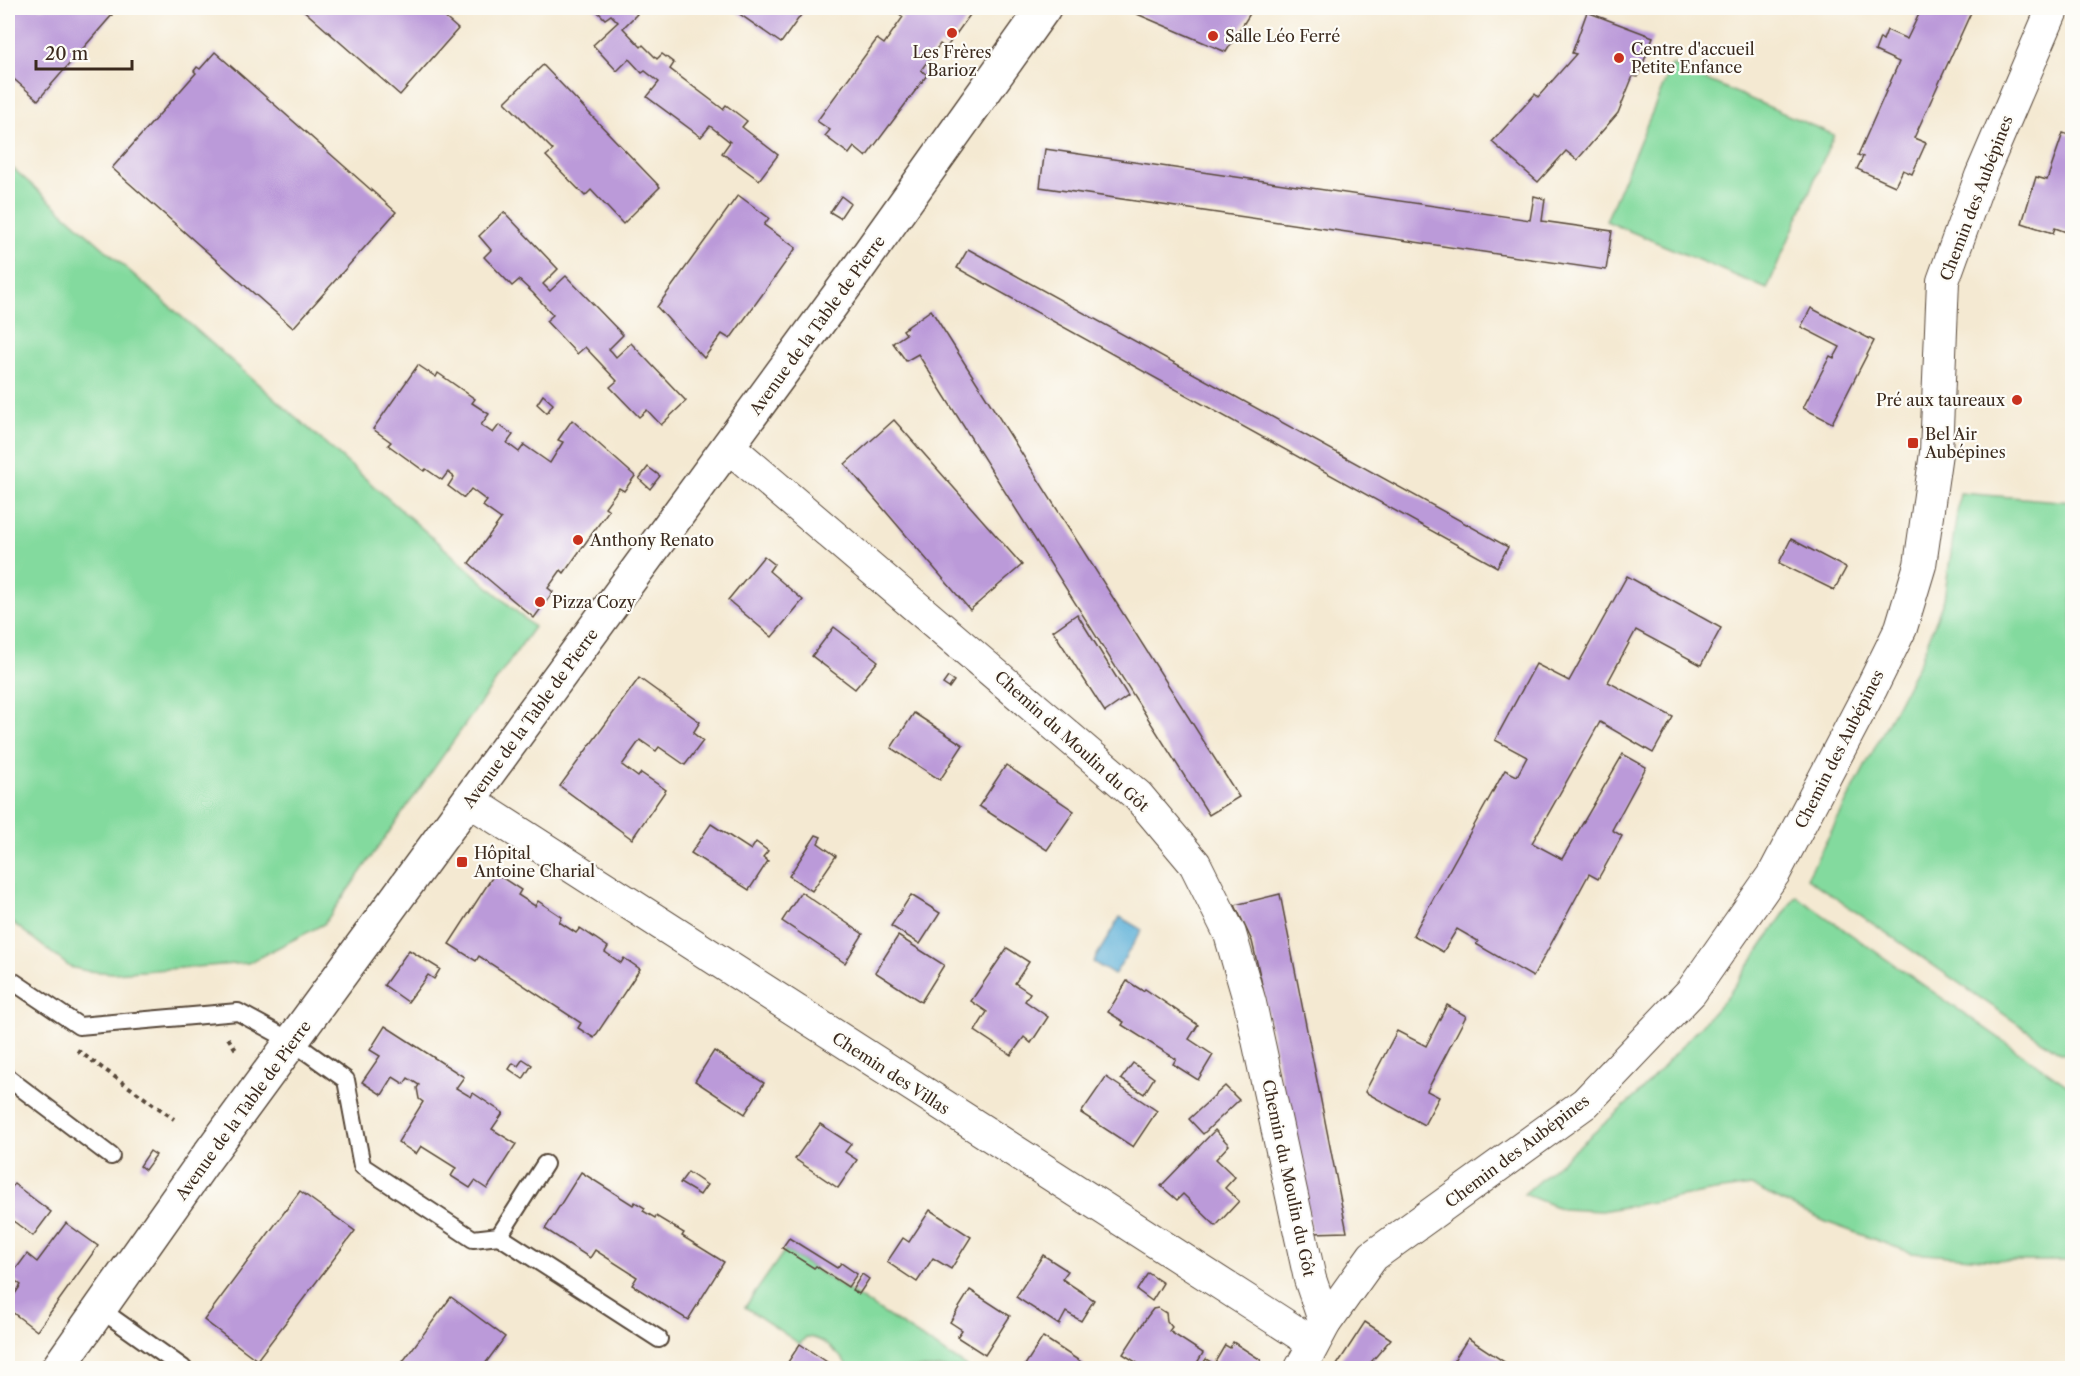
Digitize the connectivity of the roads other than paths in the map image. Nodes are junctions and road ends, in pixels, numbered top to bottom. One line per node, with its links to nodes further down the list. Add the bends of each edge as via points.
1 (1044, 8): 3 (main road, Avenue de la Table de Pierre)
2 (2053, 8): 13 (street, Chemin des Aubépines, via 1981,176 1942,281 1935,453 1920,565 1900,628 1775,872 1691,992 1585,1103 1373,1256)
3 (728, 446): 4 (main road, Avenue de la Table de Pierre); 13 (street, Chemin du Moulin du Gôt, via 1138,796 1195,864 1230,934 1250,1003 1310,1279)
4 (470, 801): 6 (main road, Avenue de la Table de Pierre); 13 (street, Chemin des Villas)
5 (8, 978): 6 (lane, via 79,1026 238,1012)
6 (293, 1042): 10 (lane, via 346,1080 362,1166 472,1239); 11 (main road, Avenue de la Table de Pierre)
7 (8, 1078): 8 (lane)
8 (111, 1156)
9 (545, 1164): 10 (lane)
10 (499, 1236): 12 (lane)
11 (100, 1309): 14 (main road, Avenue de la Table de Pierre); 15 (lane)
12 (659, 1339)
13 (1313, 1345)
14 (58, 1368)
15 (183, 1368)

